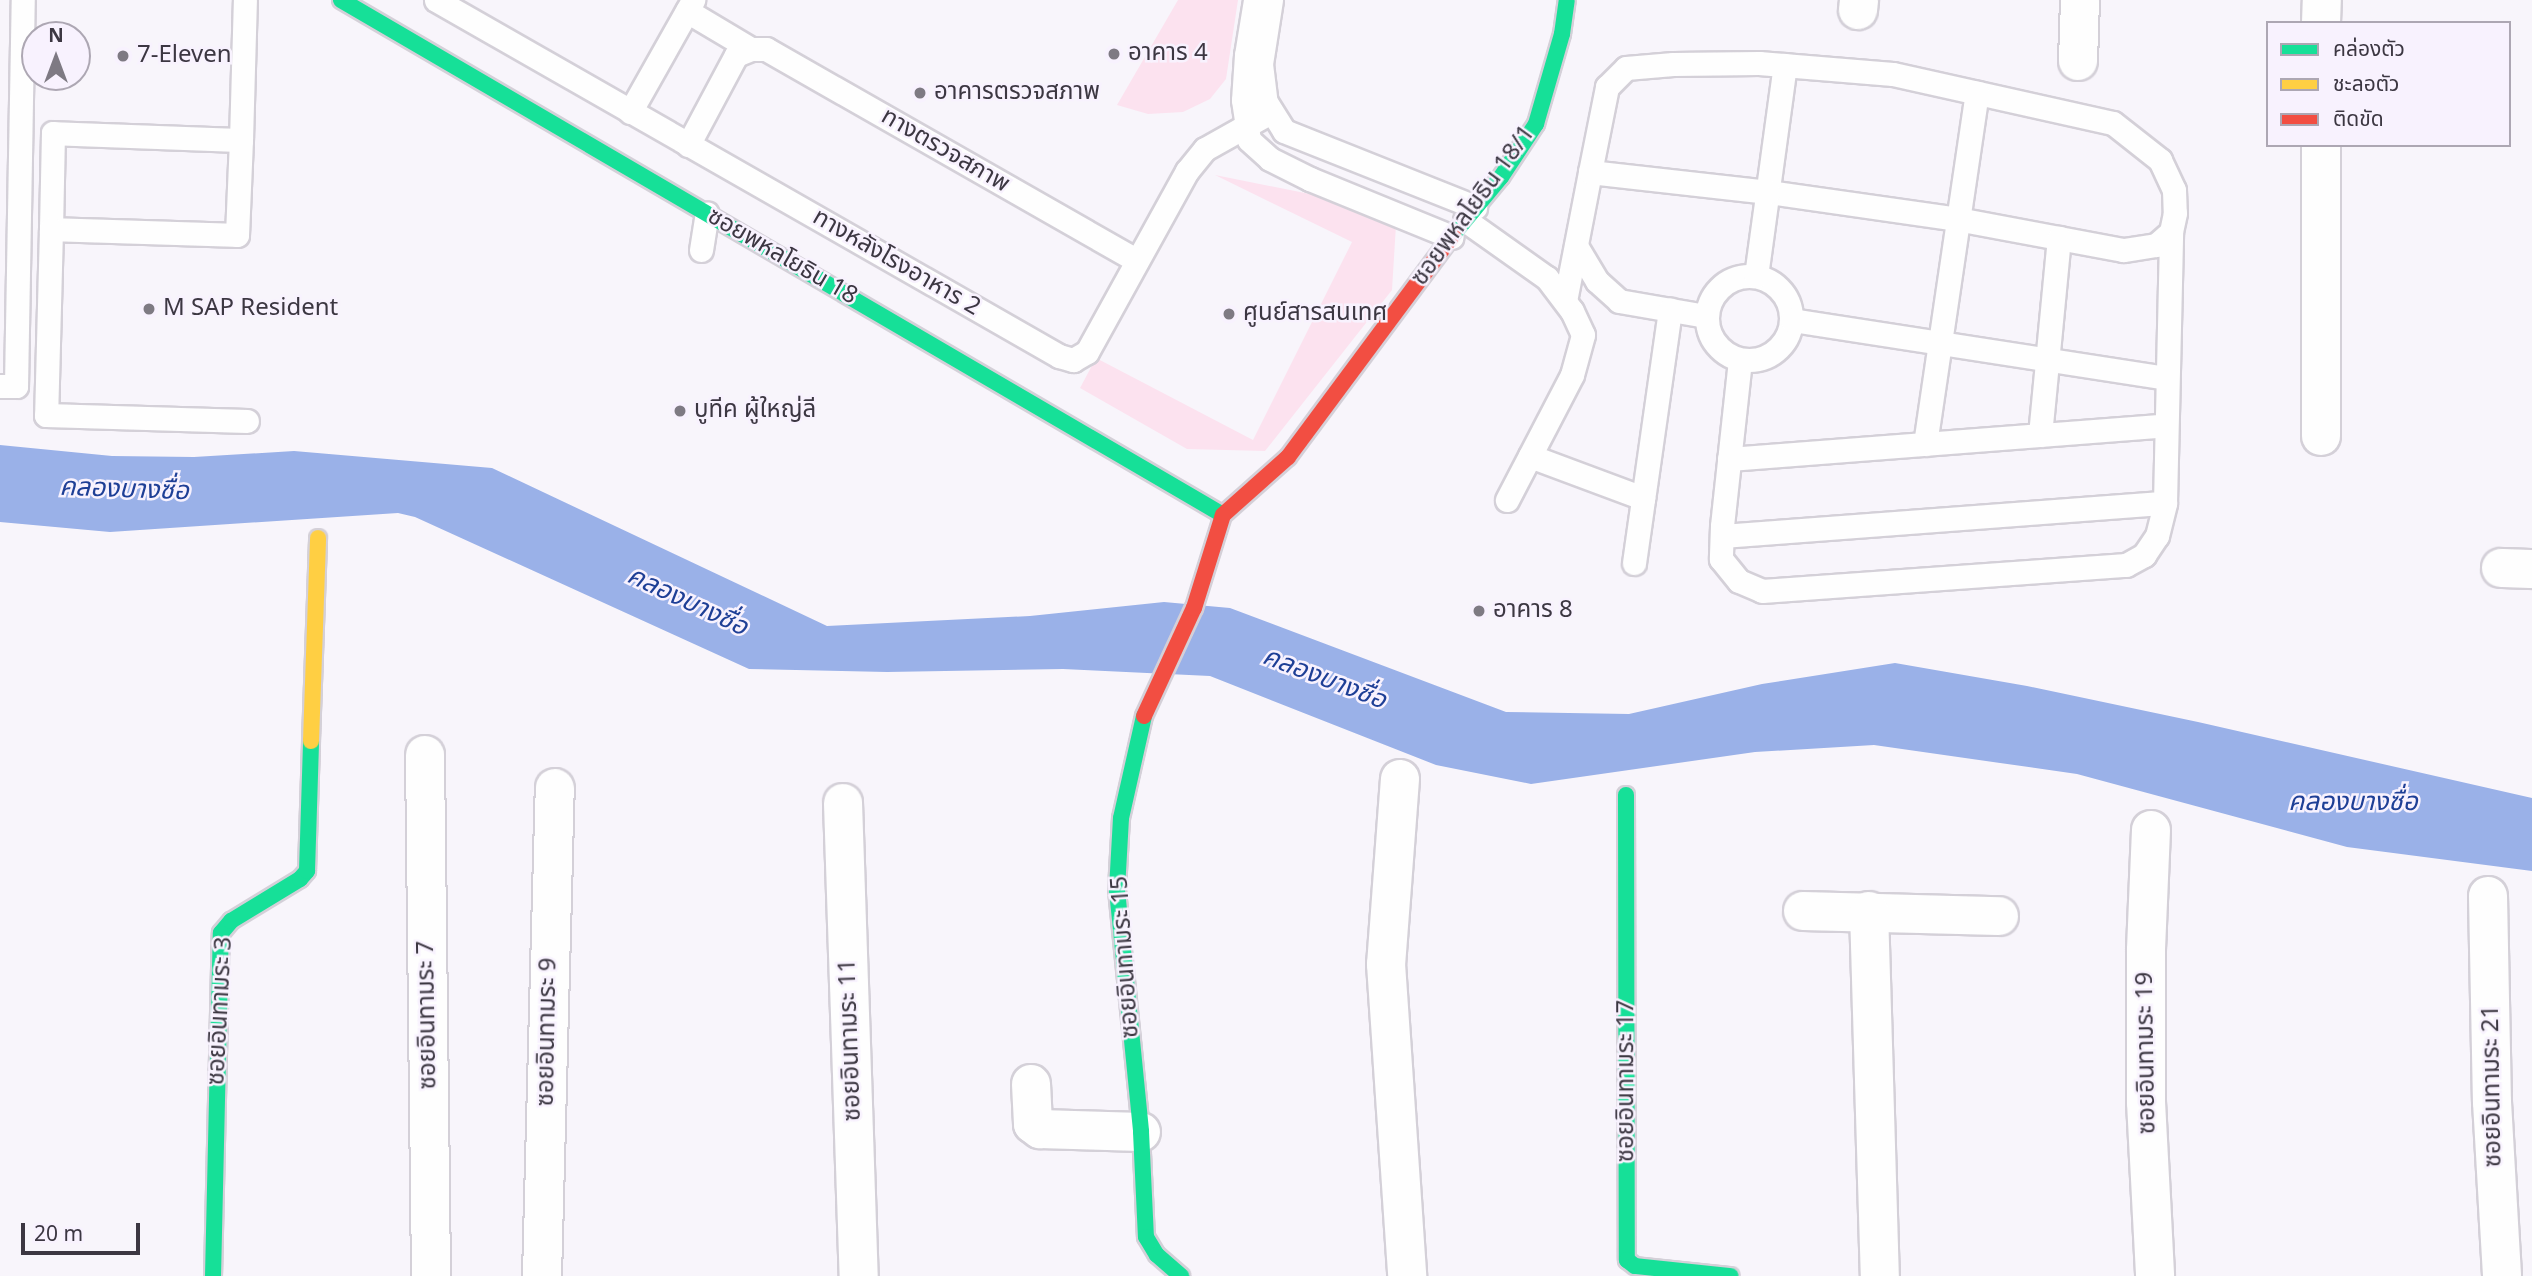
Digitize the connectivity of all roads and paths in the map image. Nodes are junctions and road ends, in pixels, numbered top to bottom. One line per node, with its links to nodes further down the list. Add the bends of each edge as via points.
1 (23, 0): 42 (lane, via 16,387)
2 (245, 0): 19 (lane)
3 (341, 0): 24 (street, ซอยพหลโยธิน 18)
4 (436, 0): 16 (lane, ทางหลังโรงอาหาร 2)
5 (1255, 0): 18 (lane, via 1245,55)
6 (1271, 0): 17 (lane, via 1261,64)
7 (1567, 0): 26 (street, ซอยพหลโยธิน 18/1, via 1536,124)
8 (2080, 0): 13 (street)
9 (2322, 0): 11 (street)
10 (690, 6): 12 (lane, ทางตรวจสภาพ); 16 (lane, ทางตรวจสภาพ)
11 (2321, 21)
12 (751, 49): 20 (lane, via 736,55); 32 (lane, ทางตรวจสภาพ, via 766,49)
13 (2078, 61)
14 (1785, 65): 15 (lane, via 1893,74); 22 (lane, via 1626,68 1607,87); 23 (lane)
15 (1977, 93): 25 (lane); 28 (lane, via 2113,123 2140,142 2160,160 2174,190)
16 (629, 112): 20 (lane, ทางหลังโรงอาหาร 2)
17 (1271, 112): 18 (lane, ทางหลังโรงอาหาร 2); 26 (lane, via 1284,131)
18 (1245, 125): 26 (lane, via 1249,140 1270,159 1310,179); 32 (lane, ทางหลังโรงอาหาร 2, via 1205,149 1187,170)
19 (241, 140): 27 (lane, via 237,235); 27 (lane, via 52,133)
20 (688, 145): 32 (lane, ทางหลังโรงอาหาร 2, via 1073,360 1087,352)
21 (2321, 147): 46 (street)
22 (1590, 173): 23 (lane); 30 (lane)
23 (1768, 192): 25 (lane); 33 (lane)
24 (707, 213): 31 (lane); 53 (street, ซอยพหลโยธิน 18)
25 (1958, 219): 29 (lane); 38 (lane)
26 (1464, 221): 34 (lane, via 1548,278); 53 (street, ซอยพหลโยธิน 18/1, via 1288,457)
27 (51, 229): 43 (lane, via 46,415)
28 (2171, 232): 29 (lane, via 2156,245 2123,250); 41 (lane)
29 (2059, 238): 39 (lane)
30 (1576, 246): 34 (lane); 35 (lane, via 1597,281 1619,301)
31 (701, 250)
32 (1137, 261)
33 (1756, 276): 36 (lane, via 1737,276 1725,282 1715,292); 37 (lane, via 1776,284 1785,294)
34 (1565, 301): 48 (lane, via 1583,335 1572,375)
35 (1670, 310): 36 (lane); 50 (lane)
36 (1706, 316): 40 (lane, via 1715,344)
37 (1792, 320): 38 (lane); 40 (lane, via 1789,334 1775,351 1755,360)
38 (1940, 343): 39 (lane); 47 (lane)
39 (2048, 358): 41 (lane); 45 (lane)
40 (1740, 360): 49 (lane)
41 (2167, 378): 44 (lane)
42 (0, 386)
43 (247, 421)
44 (2166, 425): 45 (lane); 52 (lane)
45 (2040, 435): 47 (lane)
46 (2321, 436)
47 (1925, 444): 49 (lane)
48 (1530, 456): 50 (lane); 51 (lane)
49 (1729, 459): 54 (lane)
50 (1643, 498): 56 (lane)
51 (1507, 500)
52 (2165, 503): 54 (lane); 54 (lane, via 2157,536 2144,555 2126,565 1762,591 1739,581 1721,559)
53 (1223, 515): 68 (street, ซอยอินทามระ 15, via 1194,608 1146,708 1121,818 1117,890)
54 (1722, 536)
55 (318, 538): 69 (street, ซอยอินทามระ 3, via 307,872 231,920 221,933)
56 (1634, 563)
57 (425, 755): 70 (street, ซอยอินทามระ 7)
58 (1400, 779): 74 (street, via 1386,964)
59 (555, 788): 71 (street, ซอยอินทามระ 9)
60 (1626, 795): 75 (street, ซอยอินทามระ 17, via 1628,1260 1635,1266)
61 (843, 803): 72 (street, ซอยอินทามระ 11)
62 (2151, 830): 77 (street, ซอยอินทามระ 19, via 2146,1102)
63 (2488, 896): 78 (street, ซอยอินทามระ 21, via 2492,1102)
64 (1803, 911): 65 (street)
65 (1869, 911): 66 (street); 76 (street)
66 (1999, 916)
67 (1031, 1084): 68 (street, via 1033,1124 1040,1129)
68 (1141, 1132): 73 (street, ซอยอินทามระ 15, via 1146,1237 1157,1255)
69 (213, 1276)
70 (431, 1276)
71 (542, 1276)
72 (859, 1276)
73 (1181, 1276)
74 (1407, 1276)
75 (1730, 1276)
76 (1880, 1276)
77 (2155, 1276)
78 (2502, 1276)

